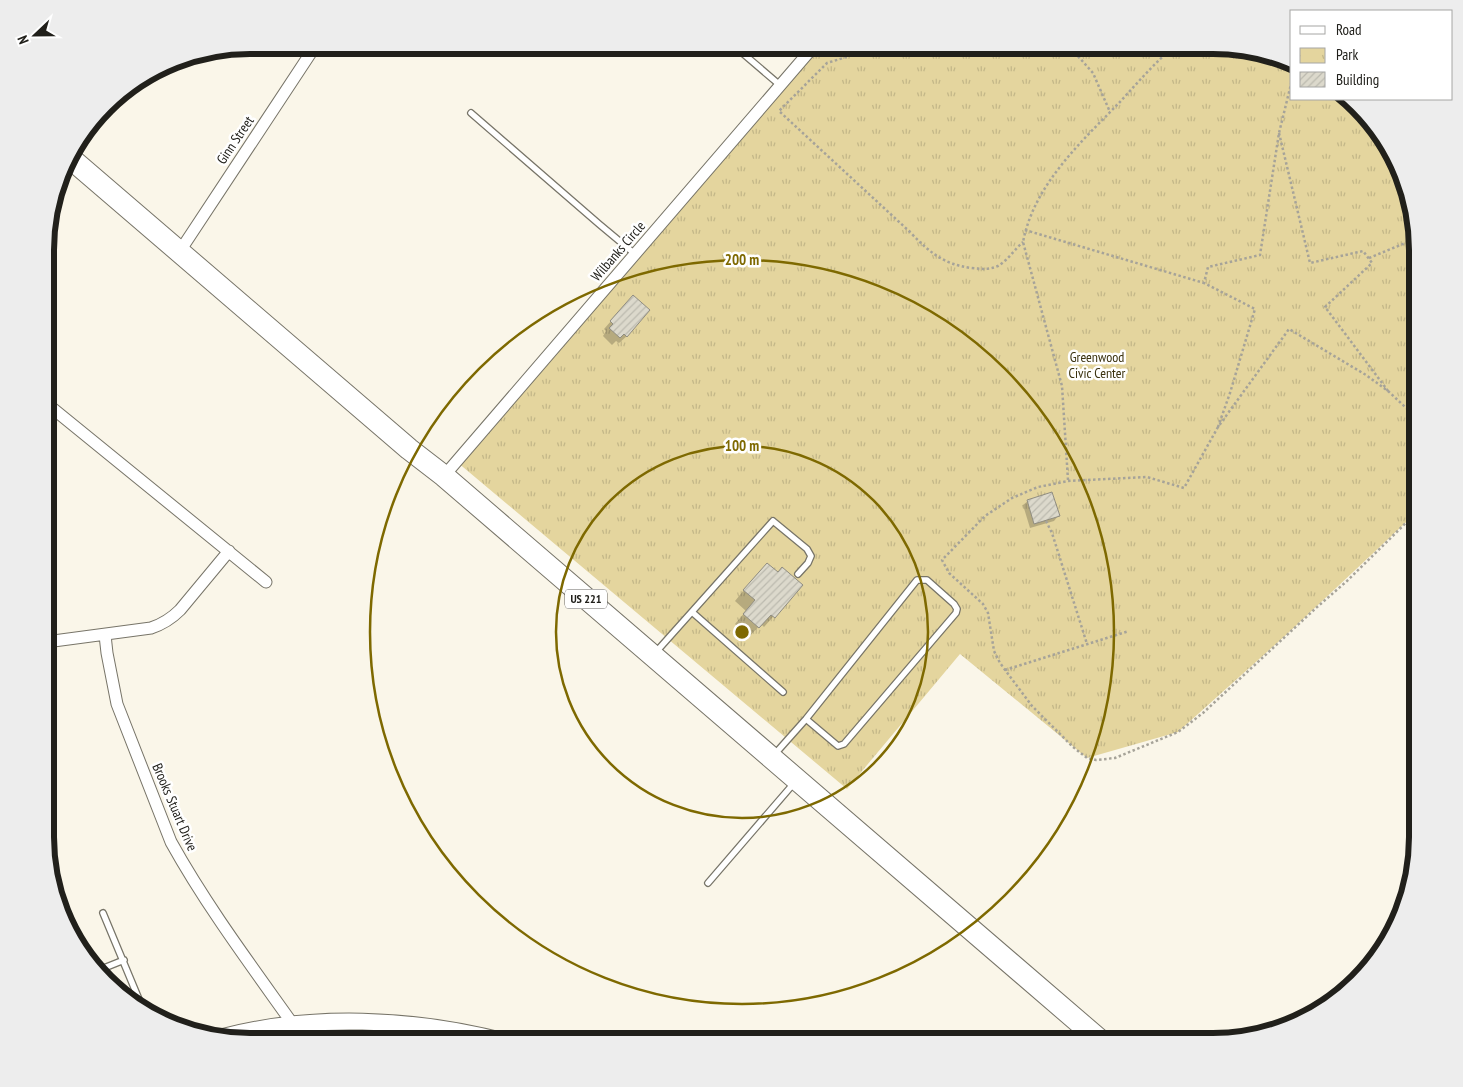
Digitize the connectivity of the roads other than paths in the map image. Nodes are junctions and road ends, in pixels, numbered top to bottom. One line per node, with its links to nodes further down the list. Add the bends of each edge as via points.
1 (310, 54): 7 (street, Ginn Street)
2 (744, 54): 4 (lane)
3 (808, 54): 4 (street, Wilbanks Circle)
4 (781, 86): 8 (street, Wilbanks Circle)
5 (471, 113): 8 (lane)
6 (75, 162): 7 (highway, US 221)
7 (180, 251): 10 (highway, US 221)
8 (635, 254): 10 (street, Wilbanks Circle)
9 (54, 409): 11 (street)
10 (444, 476): 17 (highway, US 221)
11 (229, 551): 13 (street); 15 (street, via 171,619 151,628)
12 (798, 574): 14 (lane, via 811,556 808,549 773,521)
13 (266, 582)
14 (692, 612): 17 (lane); 18 (lane)
15 (105, 635): 16 (street); 27 (street, Brooks Stuart Drive, via 117,704 171,842)
16 (54, 641)
17 (652, 656): 20 (highway, US 221)
18 (783, 692)
19 (806, 719): 19 (lane, via 838,746 844,744 956,613 954,604 927,580 917,580); 20 (lane)
20 (771, 759): 21 (highway, US 221)
21 (797, 781): 22 (lane); 30 (highway, US 221)
22 (708, 883)
23 (104, 913): 24 (lane)
24 (124, 960): 25 (lane); 26 (lane)
25 (103, 968)
26 (139, 999)
27 (292, 1024): 28 (street); 29 (street, via 361,1022 420,1025)
28 (245, 1033)
29 (472, 1033)
30 (1091, 1033)

